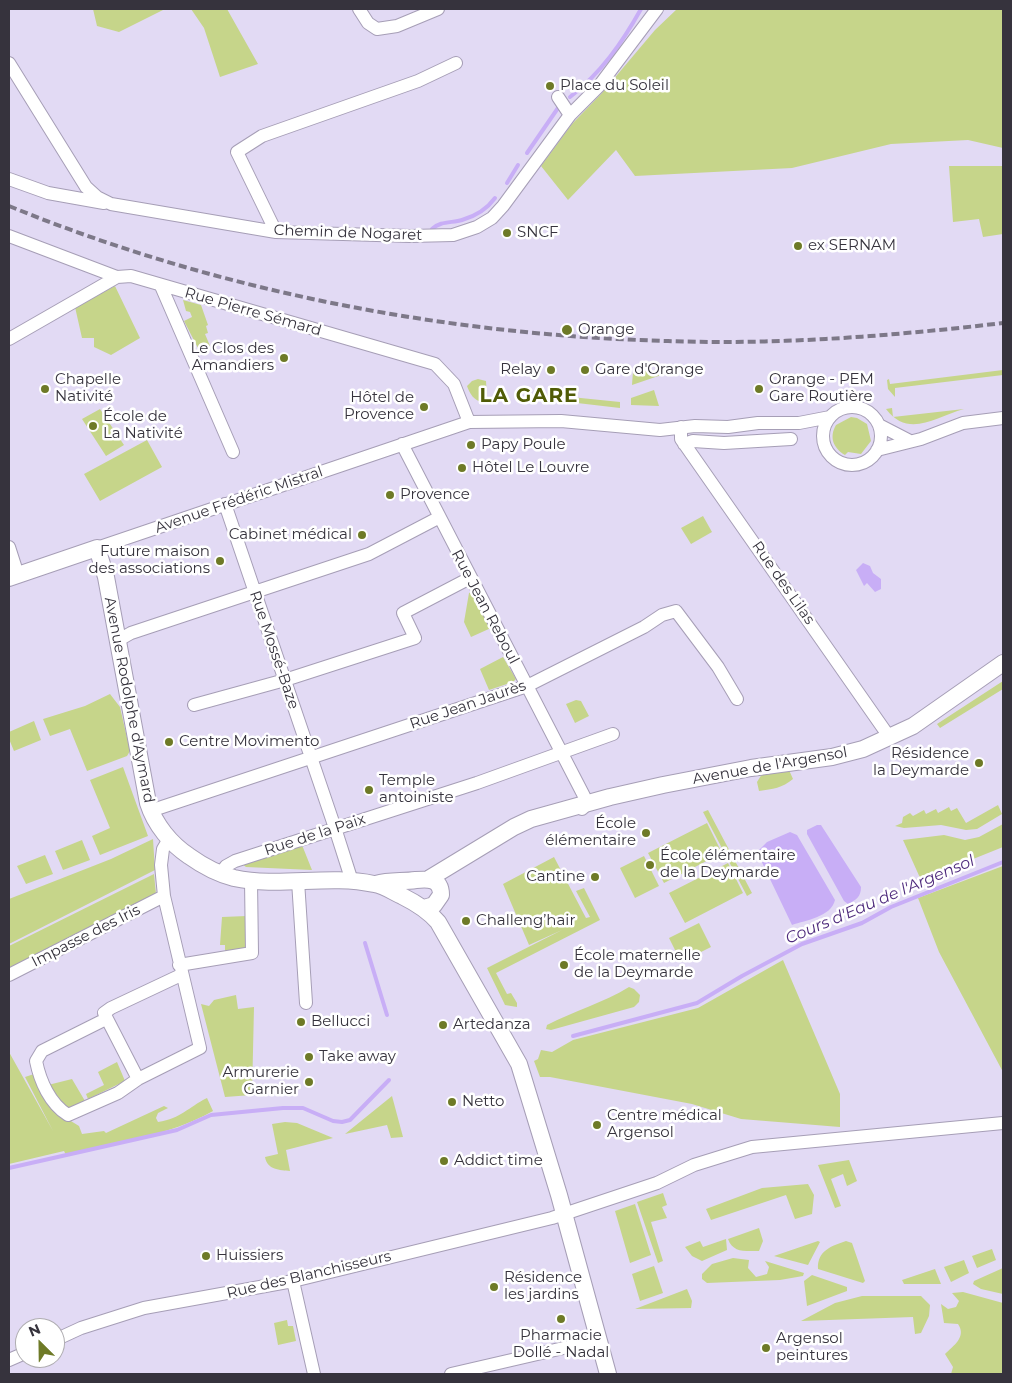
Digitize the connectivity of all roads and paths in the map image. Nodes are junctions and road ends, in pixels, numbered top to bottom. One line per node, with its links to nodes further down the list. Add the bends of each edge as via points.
1 (359, 9): 2 (street, via 368,23 377,29 396,26)
2 (438, 9)
3 (658, 9): 7 (street, Chemin de Nogaret, via 599,86)
4 (9, 63): 9 (street, Chemin de Nogaret, via 86,187)
5 (456, 63): 10 (street, via 418,81 262,136 237,152)
6 (558, 97): 7 (street)
7 (570, 115): 10 (street, Chemin de Nogaret, via 509,199 492,218 477,227 441,236)
8 (9, 179): 9 (street, via 48,193)
9 (112, 204): 10 (street, Chemin de Nogaret)
10 (276, 232)
11 (9, 236): 12 (street, Rue Pierre Sémard)
12 (117, 277): 13 (street, Rue Pierre Sémard, via 131,276); 14 (street)
13 (161, 286): 17 (street, Rue Pierre Sémard, via 435,364 454,384); 27 (street)
14 (9, 340)
15 (830, 417): 18 (street, Avenue Frédéric Mistral); 19 (street, via 844,408 853,407 871,414); 21 (street)
16 (1003, 418): 23 (street, via 963,424)
17 (469, 422): 20 (street, Avenue Frédéric Mistral, via 553,420 660,430); 24 (street, Avenue Frédéric Mistral)
18 (799, 423): 20 (street, Avenue Frédéric Mistral); 21 (street)
19 (879, 425): 23 (street); 26 (street)
20 (681, 427): 25 (street, Rue des Lilas, via 679,436)
21 (822, 438): 26 (street, via 829,455 845,464 863,462)
22 (791, 440): 25 (street, via 724,444 693,441)
23 (910, 442): 26 (street)
24 (402, 444): 28 (street, Avenue Frédéric Mistral); 29 (street, Rue Jean Reboul)
25 (684, 444): 42 (street, Rue des Lilas)
26 (877, 450)
27 (233, 452)
28 (225, 504): 31 (street, Avenue Frédéric Mistral); 34 (street, Rue Mossé-Baze)
29 (438, 518): 33 (street, Rue Jean Reboul); 34 (street, via 369,554)
30 (9, 548): 32 (street)
31 (97, 548): 32 (street, Avenue Frédéric Mistral); 35 (street, Avenue Rodolphe d'Aymard)
32 (13, 576)
33 (470, 578): 37 (street, via 403,613 415,638); 38 (street, Rue Jean Reboul)
34 (255, 592): 35 (street, via 130,633); 37 (street, Rue Mossé-Baze)
35 (118, 641): 47 (street, Avenue Rodolphe d'Aymard)
36 (1003, 663): 42 (street, Avenue de l'Argensol, via 913,726)
37 (285, 680): 40 (street); 44 (street, Rue Mossé-Baze)
38 (527, 686): 39 (street, Rue Jean Jaurès, via 662,615 676,612 718,667); 43 (street, Rue Jean Reboul); 44 (street, Rue Jean Jaurès)
39 (737, 699)
40 (194, 705)
41 (612, 734): 43 (street, Rue de la Paix)
42 (890, 738): 45 (street, Avenue de l'Argensol, via 832,757 751,768)
43 (562, 753): 46 (street, Rue Jean Reboul); 50 (street, Rue de la Paix)
44 (310, 757): 47 (street, Rue Jean Jaurès); 50 (street, Rue Mossé-Baze)
45 (634, 792): 46 (street, Avenue de l'Argensol); 49 (street, Avenue de l'Argensol, via 608,806)
46 (586, 803): 48 (street, Avenue de l'Argensol); 49 (street, via 584,808)
47 (150, 810): 51 (street, Avenue Rodolphe d'Aymard)
48 (547, 815): 49 (street, Avenue de l'Argensol); 56 (street, Avenue de l'Argensol, via 514,827)
49 (568, 815)
50 (335, 828): 52 (street, Rue de la Paix, via 235,861); 55 (street, Rue Mossé-Baze)
51 (169, 839): 52 (street, Avenue Rodolphe d'Aymard); 58 (street, via 161,864)
52 (220, 874): 53 (street, Avenue Rodolphe d'Aymard)
53 (251, 881): 54 (street, Avenue Rodolphe d'Aymard); 60 (street, via 252,953)
54 (298, 881): 55 (street, Avenue Rodolphe d'Aymard); 62 (street)
55 (350, 881): 57 (street, Avenue Rodolphe d'Aymard)
56 (429, 881): 57 (street, Avenue Rodolphe d'Aymard, via 389,880); 59 (street, via 412,889); 59 (street, via 441,895)
57 (376, 884): 59 (street, Avenue Rodolphe d'Aymard)
58 (164, 896): 60 (street); 61 (street, Impasse des Iris)
59 (424, 903): 66 (street, Avenue Rodolphe d'Aymard, via 519,1064)
60 (180, 970): 63 (street, via 111,1008 104,1014); 64 (street, via 200,1048)
61 (9, 975)
62 (306, 1003)
63 (106, 1019): 64 (street); 64 (street, via 42,1052 36,1061 38,1073 60,1110 68,1115 118,1093)
64 (138, 1079)
65 (1003, 1123): 66 (street, Rue des Blanchisseurs, via 752,1147)
66 (564, 1213): 67 (street, Rue des Blanchisseurs); 69 (street, Avenue Rodolphe d'Aymard)
67 (293, 1281): 68 (street, Rue des Blanchisseurs, via 144,1308); 70 (street)
68 (65, 1335)
69 (598, 1340): 71 (street); 72 (street, Avenue Rodolphe d'Aymard)
70 (314, 1374)
71 (451, 1374)
72 (608, 1374)

